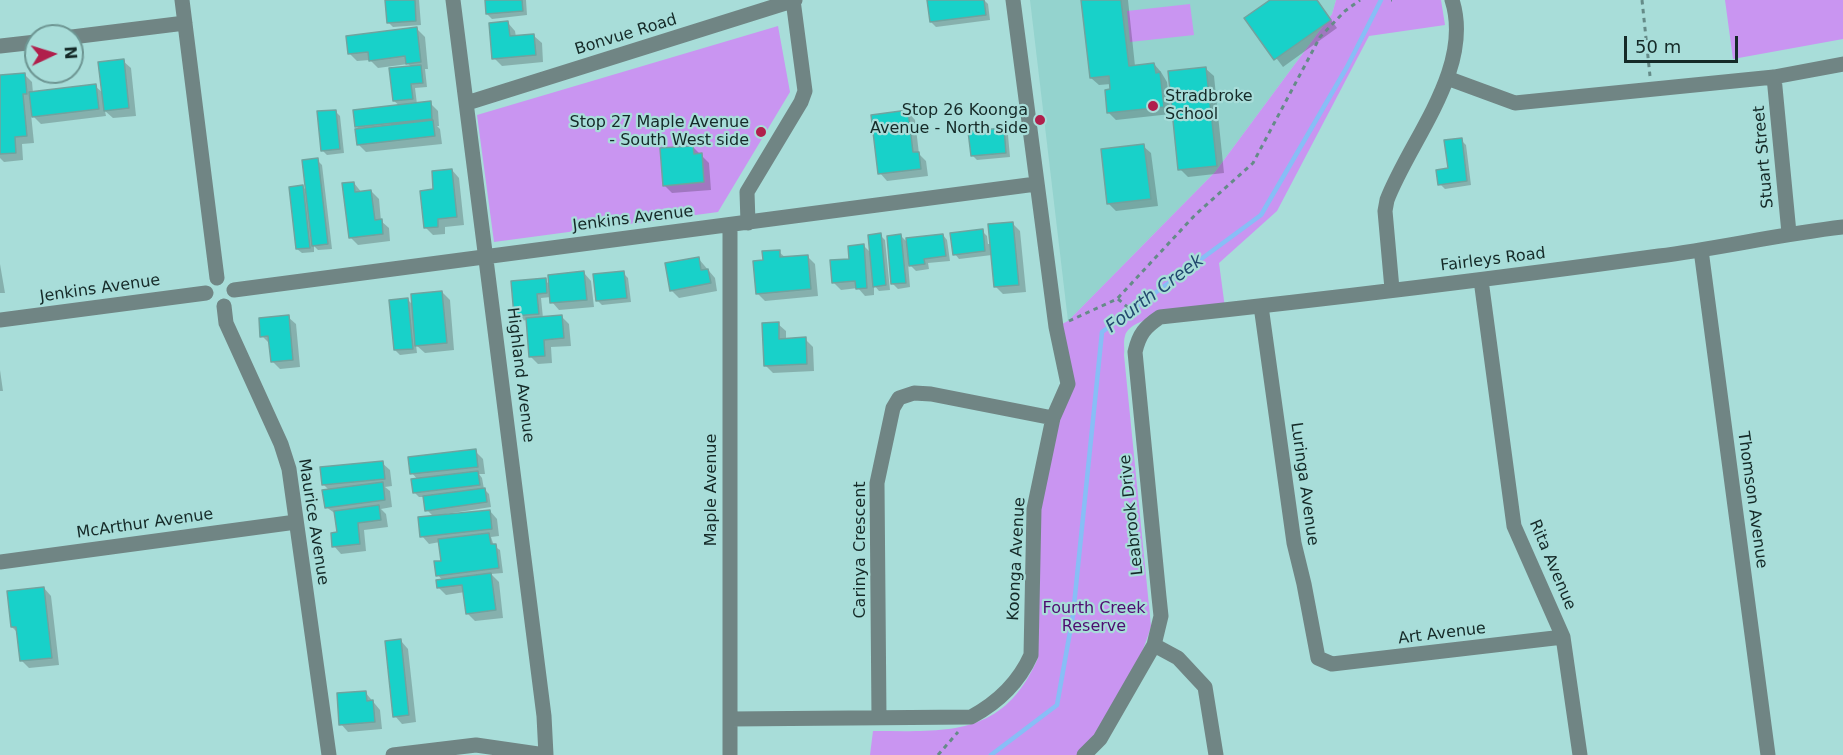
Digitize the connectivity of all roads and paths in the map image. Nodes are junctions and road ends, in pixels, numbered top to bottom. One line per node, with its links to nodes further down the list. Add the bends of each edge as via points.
1 (182, 0): 8 (street)
2 (453, 0): 16 (street, Highland Avenue)
3 (794, 0): 16 (street, Bonvue Road); 18 (street, via 805,91 747,192)
4 (1013, 0): 17 (street, Koonga Avenue)
5 (1360, 0): 29 (path, via 1320,37 1252,163 1195,215)
6 (1452, 0): 14 (street, via 1457,24)
7 (1642, 0): 15 (path)
8 (185, 23): 9 (street); 24 (street)
9 (84, 36)
10 (24, 43): 11 (street)
11 (0, 46)
12 (1843, 64): 13 (street)
13 (1774, 77): 15 (street); 21 (street, Stuart Street)
14 (1448, 78): 15 (street, via 1515,103); 26 (street, via 1387,201)
15 (1652, 88)
16 (467, 103): 23 (street, Highland Avenue)
17 (1036, 184): 18 (street, Jenkins Avenue); 34 (street, Koonga Avenue)
18 (748, 223): 19 (street, Jenkins Avenue)
19 (730, 225): 23 (street, Jenkins Avenue); 43 (street, Maple Avenue)
20 (1843, 227): 21 (street, Fairleys Road)
21 (1789, 233): 22 (street, Fairleys Road)
22 (1701, 250): 25 (street, Fairleys Road); 52 (street, Thomson Avenue)
23 (487, 256): 27 (street, Jenkins Avenue); 46 (street, Highland Avenue)
24 (217, 278): 27 (street, via 231,283); 28 (street, via 207,286)
25 (1481, 280): 26 (street, Fairleys Road); 38 (street, Rita Avenue, via 1514,526)
26 (1392, 289): 31 (street, Fairleys Road)
27 (234, 291): 30 (street)
28 (206, 293): 30 (street, via 210,302); 32 (street, Jenkins Avenue)
29 (1118, 299): 33 (path); 34 (path)
30 (224, 306): 36 (street, Maurice Avenue, via 226,323 281,444 289,469)
31 (1261, 306): 33 (street, Fairleys Road, via 1160,317); 40 (street, Luringa Avenue, via 1293,543 1318,658)
32 (0, 320)
33 (1148, 325): 39 (street, Leabrook Drive, via 1139,335 1135,352 1161,616)
34 (1056, 327): 35 (street, Koonga Avenue, via 1068,384)
35 (1053, 418): 41 (street, Koonga Avenue, via 1034,509 1031,655 1022,676 986,709); 42 (street, Carinya Crescent, via 931,394 914,393 899,398 893,408 877,483)
36 (296, 522): 37 (street, McArthur Avenue); 44 (street, Maurice Avenue)
37 (0, 562)
38 (1563, 638): 40 (street, Art Avenue); 51 (street, Rita Avenue)
39 (1154, 645): 49 (street, Leabrook Drive, via 1100,739); 50 (street, via 1179,658 1205,687)
40 (1324, 663)
41 (971, 717): 42 (street); 48 (path)
42 (879, 718): 43 (street)
43 (730, 719): 47 (street, Maple Avenue)
44 (328, 755)
45 (393, 755): 46 (street, via 476,745)
46 (546, 755)
47 (730, 755)
48 (938, 755)
49 (1084, 755)
50 (1216, 755)
51 (1581, 755)
52 (1768, 755)

